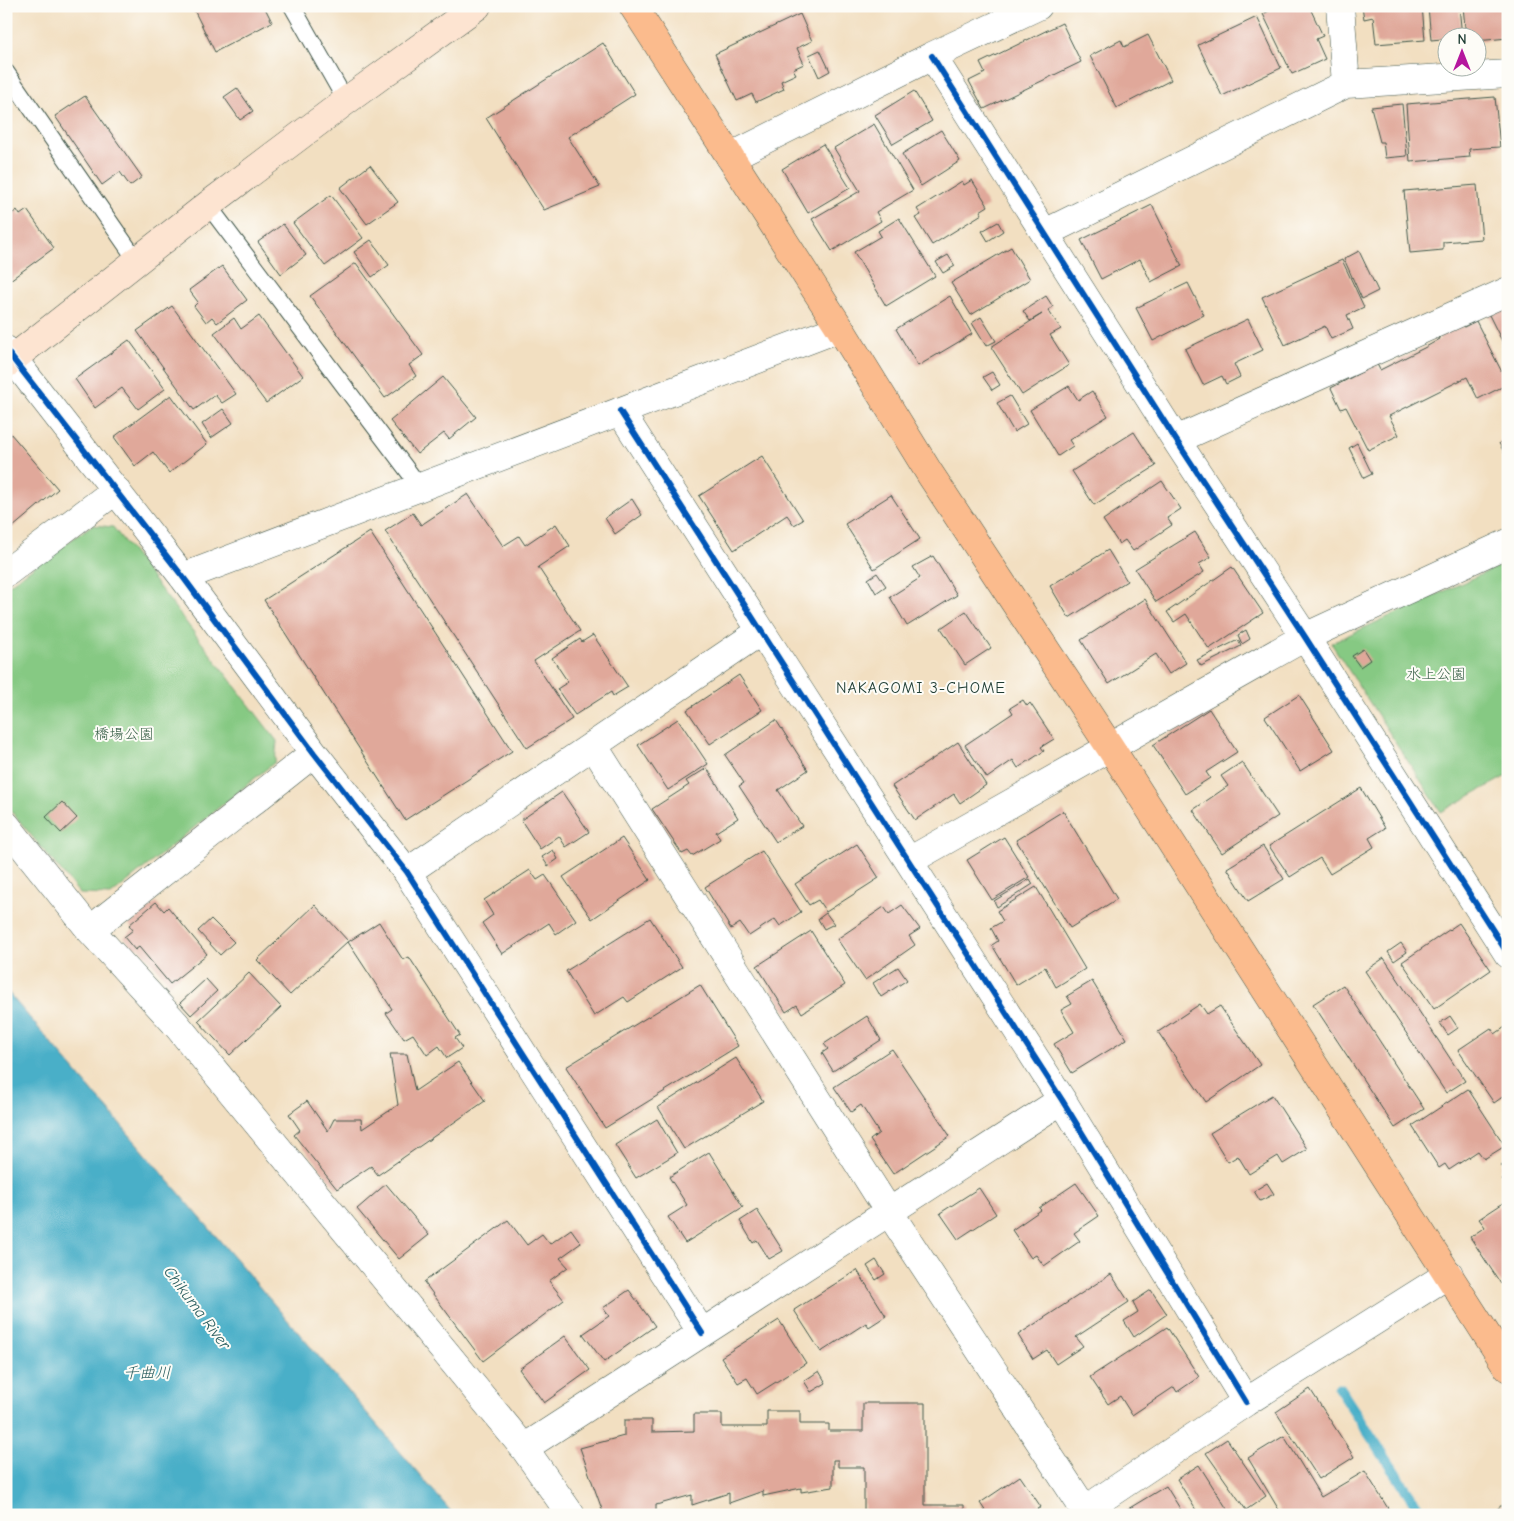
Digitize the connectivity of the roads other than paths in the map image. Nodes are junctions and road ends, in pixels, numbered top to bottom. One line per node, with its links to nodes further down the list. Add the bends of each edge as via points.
1 (292, 6): 10 (lane)
2 (477, 6): 10 (main road)
3 (633, 6): 11 (main road)
4 (1038, 6): 6 (street)
5 (1340, 6): 9 (street)
6 (932, 56): 11 (street); 13 (street)
7 (6, 72): 14 (lane)
8 (1508, 74): 9 (street)
9 (1346, 84): 13 (street)
10 (346, 100): 12 (main road)
11 (730, 157): 16 (main road)
12 (208, 205): 14 (main road); 20 (lane)
13 (1045, 233): 19 (street)
14 (137, 260): 17 (main road)
15 (1508, 291): 19 (street)
16 (840, 328): 18 (street); 28 (main road, via 930,474)
17 (9, 358): 21 (street)
18 (620, 411): 20 (street); 25 (street)
19 (1176, 440): 26 (street)
20 (420, 487): 24 (street)
21 (116, 490): 23 (street); 24 (street)
22 (1508, 543): 26 (street)
23 (6, 573)
24 (183, 577): 29 (street)
25 (761, 631): 27 (street); 31 (street)
26 (1305, 637): 28 (street); 34 (street)
27 (593, 744): 32 (street); 36 (street)
28 (1110, 747): 31 (street); 37 (main road)
29 (314, 753): 32 (street); 33 (street)
30 (6, 825): 33 (street)
31 (909, 861): 35 (street)
32 (408, 872): 38 (street)
33 (90, 930): 41 (street, via 175,1023)
34 (1508, 954)
35 (1062, 1100): 36 (street); 40 (street)
36 (889, 1212): 38 (street); 42 (street)
37 (1448, 1274): 39 (main road); 40 (street)
38 (702, 1333): 41 (street)
39 (1505, 1357)
40 (1246, 1402): 42 (street)
41 (524, 1448): 43 (street)
42 (1086, 1512)
43 (571, 1515)

